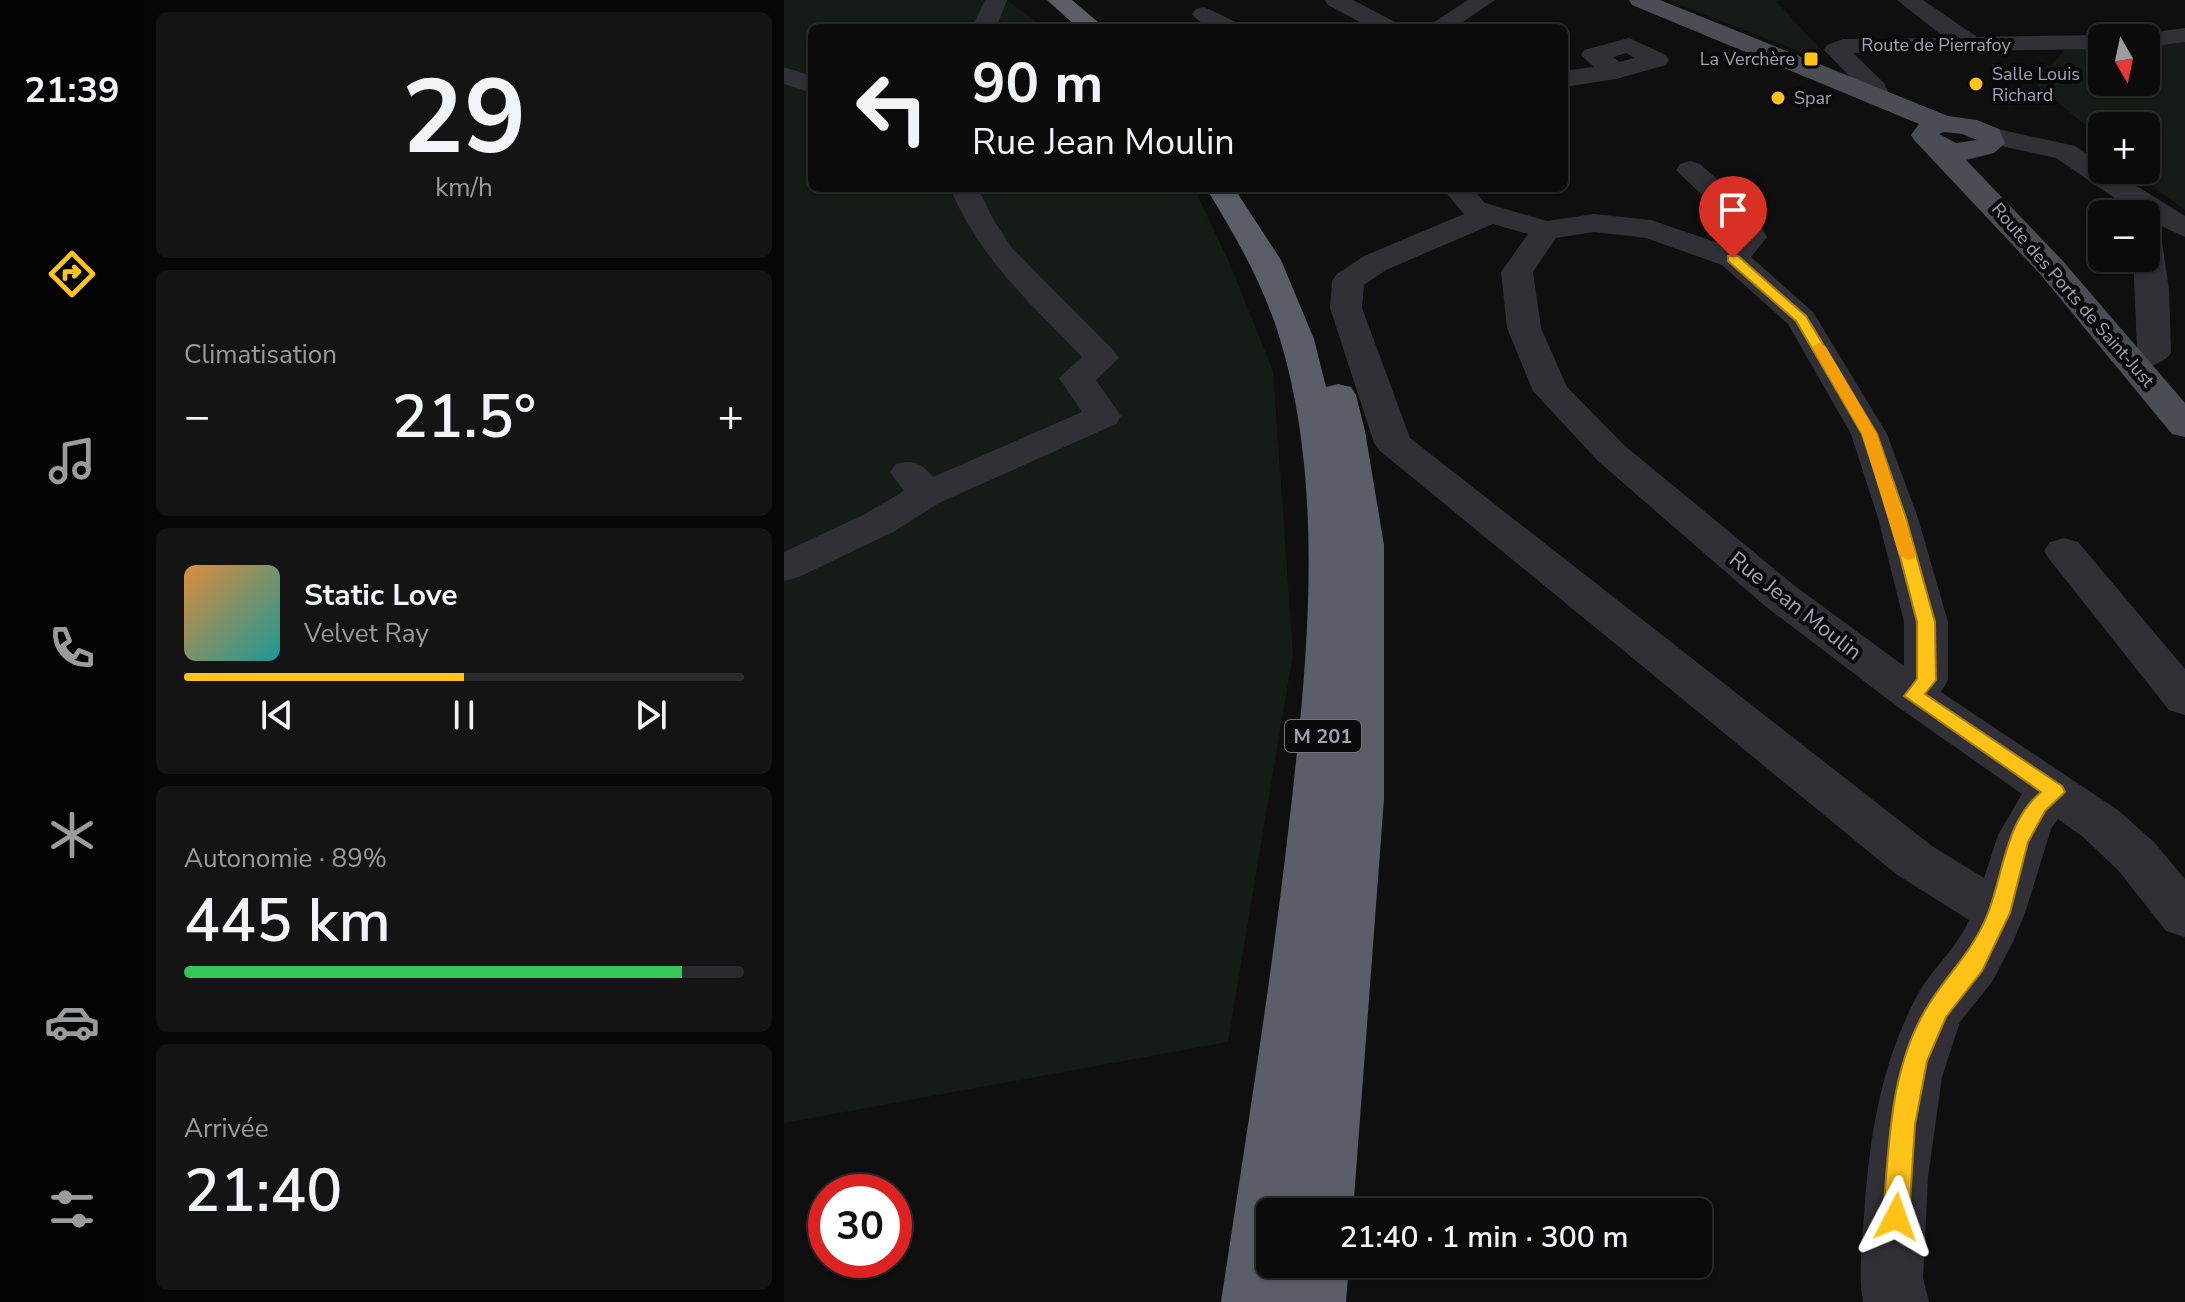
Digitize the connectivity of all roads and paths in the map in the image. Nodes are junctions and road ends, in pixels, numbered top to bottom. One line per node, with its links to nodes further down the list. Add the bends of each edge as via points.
1 (996, 0): 9 (street)
2 (1043, 0): 10 (highway)
3 (1058, 0): 11 (highway)
4 (1336, 0): 13 (street)
5 (1484, 0): 14 (street)
6 (1640, 0): 22 (main road)
7 (1908, 0): 18 (street)
8 (1204, 14): 12 (street)
9 (986, 24)
10 (1070, 24)
11 (1088, 24)
12 (1223, 24)
13 (1381, 24)
14 (1444, 24)
15 (2185, 35): 16 (street)
16 (2160, 38)
17 (2088, 42): 18 (street, Route de Pierrafoy)
18 (1970, 44): 24 (street, Route de Pierrafoy, via 1836,50 1875,88)
19 (1616, 71): 21 (street)
20 (784, 75): 23 (street)
21 (1568, 78)
22 (1836, 80): 24 (main road); 25 (main road)
23 (808, 84)
24 (1878, 98): 25 (main road)
25 (1960, 143): 31 (street, via 2065,152); 38 (main road, Route des Ports de Saint-Just)
26 (1690, 170): 36 (street, via 1742,217 1752,237)
27 (966, 192): 41 (street, via 1001,254 1102,358 1077,378 1103,416 918,483 879,523)
28 (1223, 192): 49 (highway, M 201, via 1269,266 1300,346 1317,426 1328,569 1325,716 1303,938)
29 (1248, 192): 47 (highway, M 201, via 1301,278 1327,347 1347,431 1364,545 1360,799)
30 (1460, 192): 32 (street)
31 (2123, 200)
32 (1488, 215): 35 (street); 45 (street, via 1375,263 1348,281 1346,308 1393,443 1914,860)
33 (2160, 224): 34 (street)
34 (2185, 228)
35 (1546, 230): 36 (street, via 1594,223 1651,229); 42 (street, Rue Jean Moulin, via 1517,272 1524,328 1551,391 1611,453 1780,596)
36 (1733, 258): 42 (street, via 1801,319 1869,434 1926,622 1926,680)
37 (2152, 272): 38 (street, via 2154,353)
38 (2132, 360): 39 (main road, Route des Ports de Saint-Just)
39 (2185, 426)
40 (2064, 551): 43 (street)
41 (784, 568)
42 (1914, 696): 44 (street, Rue Jean Moulin)
43 (2185, 699)
44 (2055, 792): 45 (street, via 2038,806 2018,842); 46 (street, Rue Jean Moulin, via 2136,856)
45 (1999, 913): 51 (street, via 1974,964 1937,1011 1915,1061 1903,1125 1891,1278)
46 (2185, 916)
47 (1323, 1198)
48 (1316, 1278): 50 (highway)
49 (1254, 1302)
50 (1313, 1302)
51 (1896, 1302)

